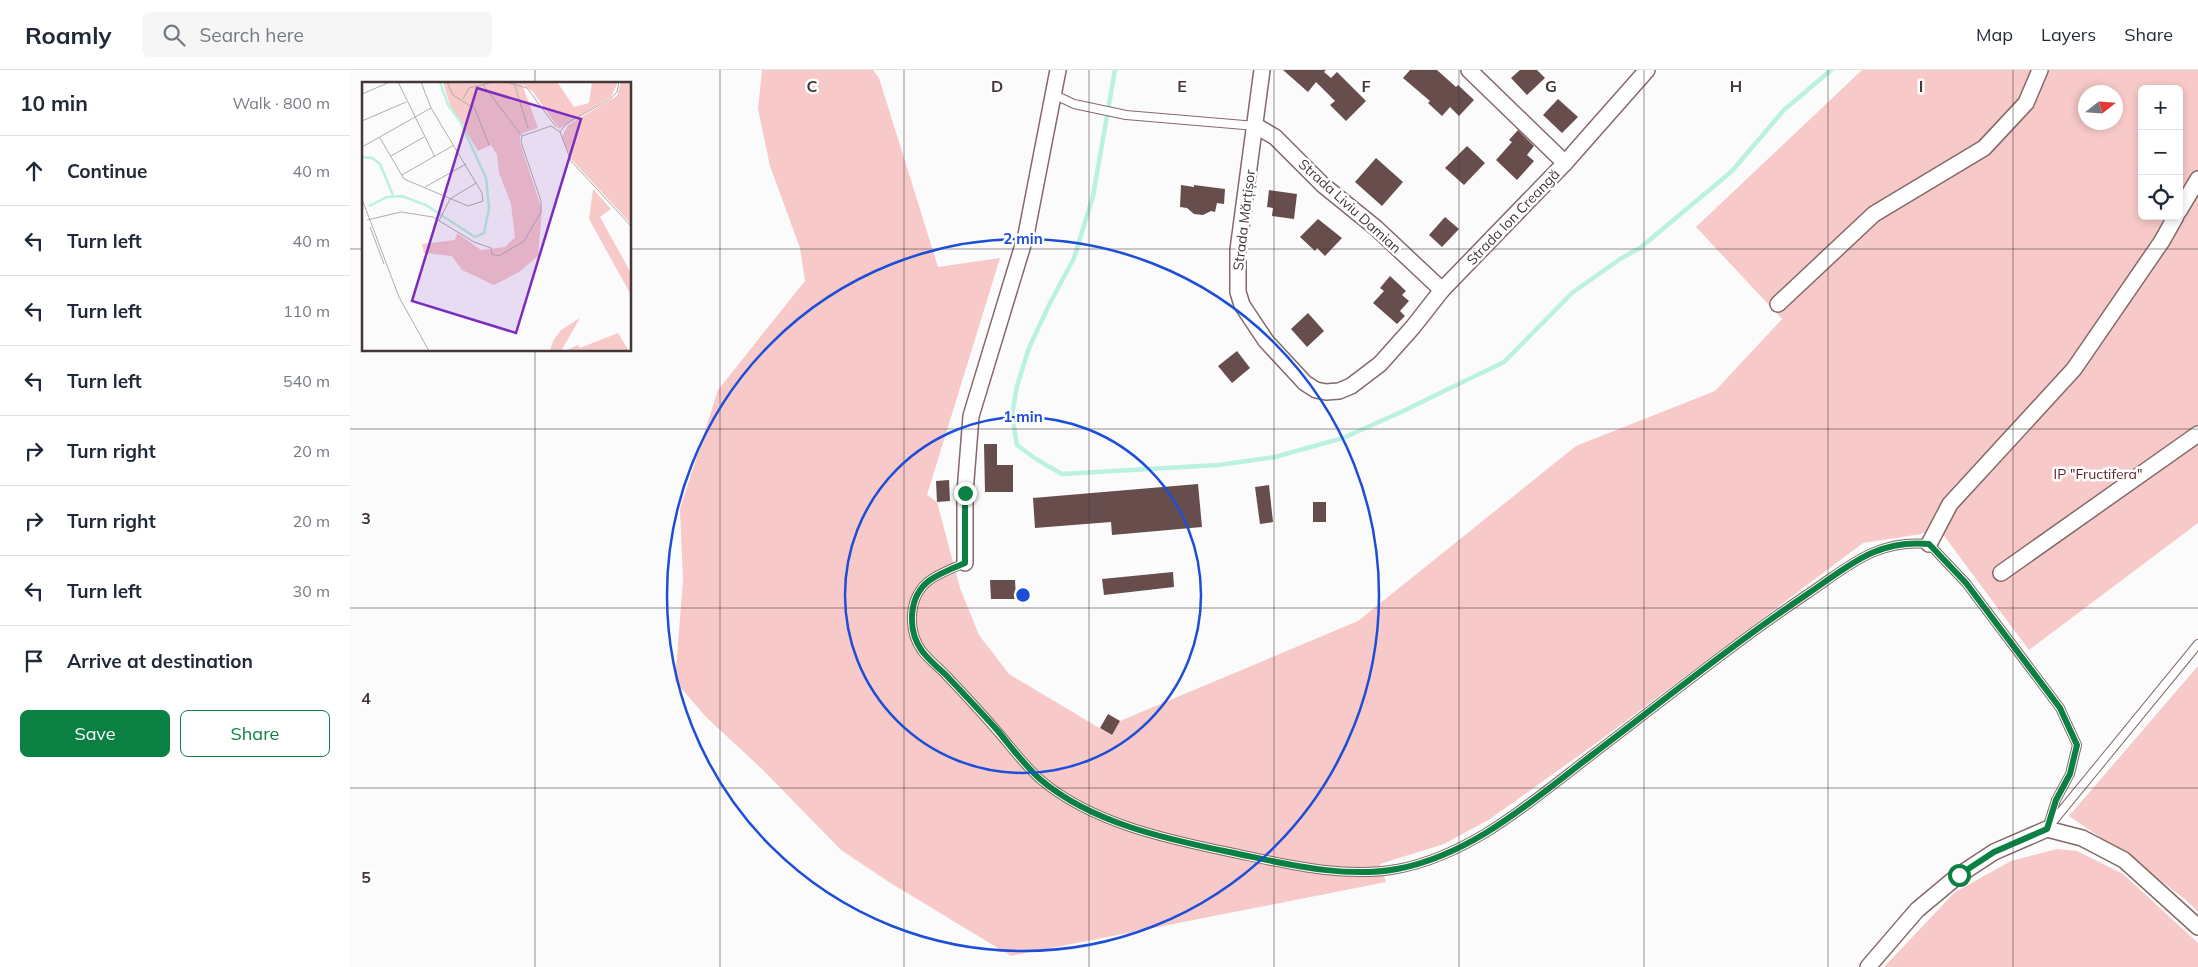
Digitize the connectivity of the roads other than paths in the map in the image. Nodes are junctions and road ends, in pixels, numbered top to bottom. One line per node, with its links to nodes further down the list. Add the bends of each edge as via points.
1 (1058, 70): 6 (street)
2 (1262, 70): 7 (street, Strada Mărțișor)
3 (1469, 70): 8 (street)
4 (1647, 70): 8 (street, Strada Ion Creangă)
5 (2040, 70): 13 (street, via 2026,103 1984,148 1874,214)
6 (1053, 94): 7 (lane, via 1090,109 1126,115); 17 (street, via 1026,235 971,416 965,493)
7 (1256, 126): 12 (street, Strada Liviu Damian, via 1275,137); 14 (street, Strada Mărțișor, via 1238,250 1237,281 1242,306 1266,341 1305,384 1316,390 1339,391 1352,386)
8 (1565, 163): 12 (street, Strada Ion Creangă)
9 (2198, 179): 10 (street)
10 (2183, 204)
11 (2174, 220): 16 (street, via 2074,368 1950,504)
12 (1442, 290): 14 (street, Strada Ion Creangă)
13 (1778, 304)
14 (1380, 364)
15 (2198, 434): 18 (street)
16 (1929, 544): 17 (lane, via 1907,542 1873,551 1774,616 1529,803 1458,849 1414,865 1367,873 1305,867 1209,848 1136,828 1064,797 1040,779 921,650 912,629 913,606 918,591 930,580); 20 (lane, via 1966,583 2060,708 2077,745 2070,774 2056,800)
17 (965, 563)
18 (2002, 573)
19 (2198, 644): 20 (lane)
20 (2047, 829): 21 (street, via 2082,838 2124,860); 22 (street, via 1994,852 1959,875 1917,910)
21 (2198, 927)
22 (1868, 967)

